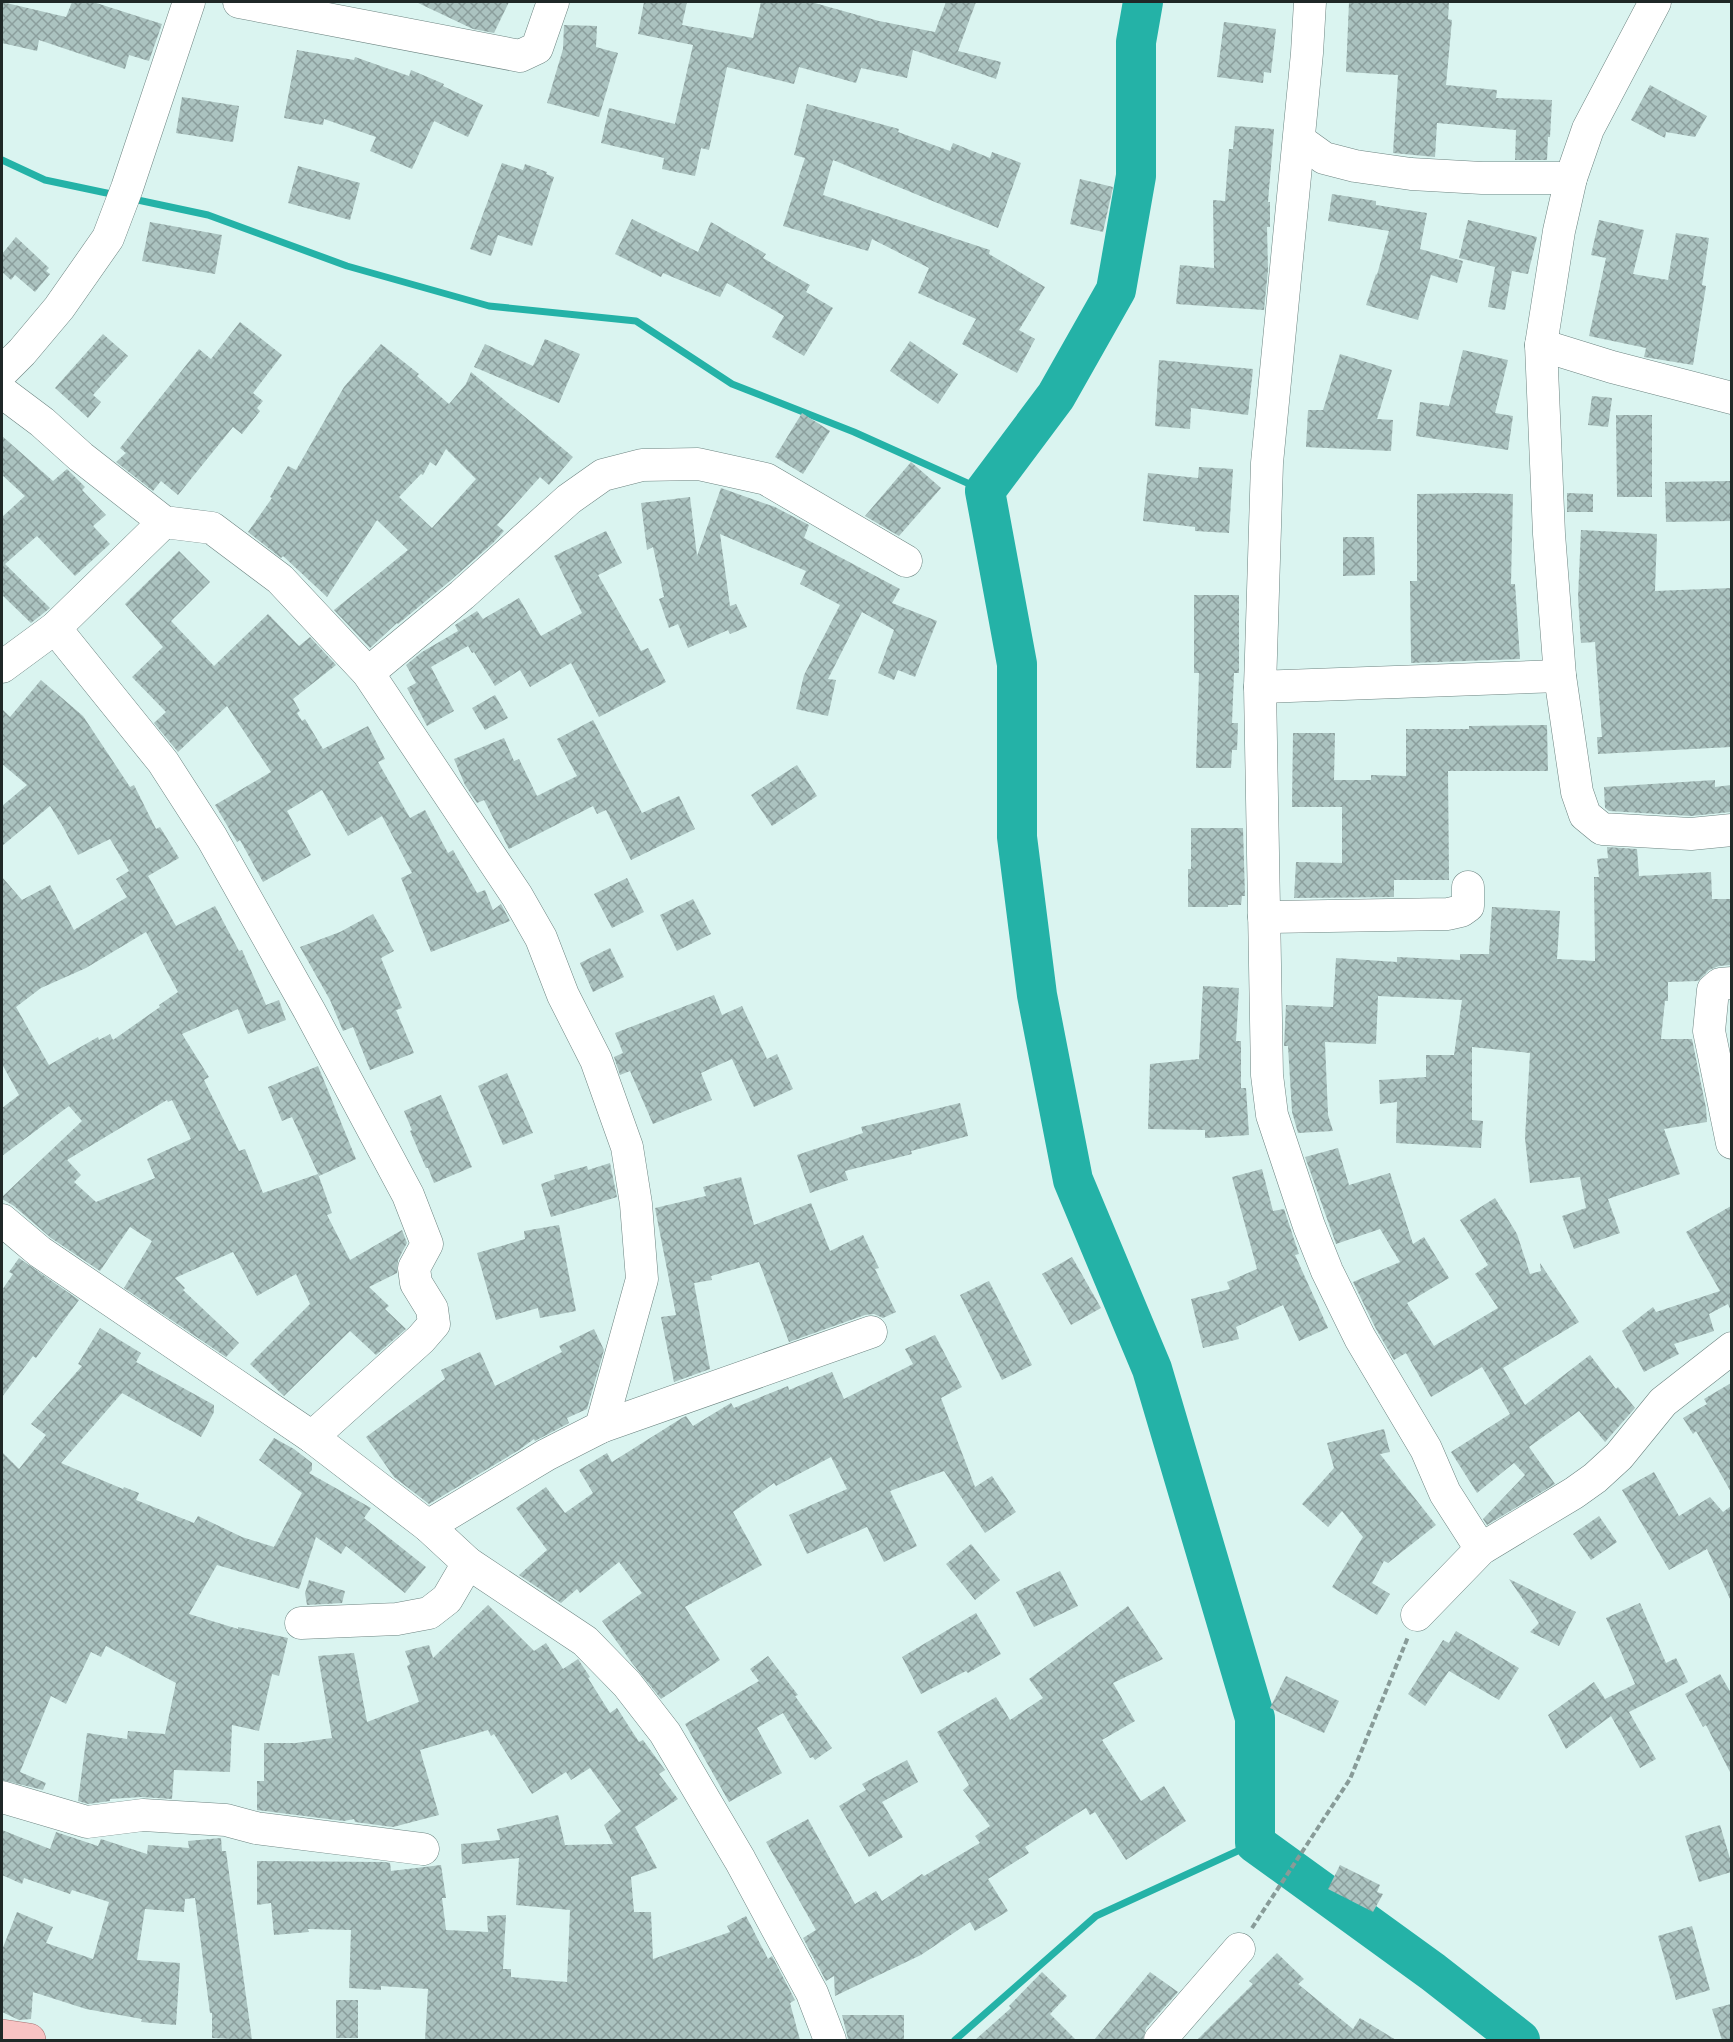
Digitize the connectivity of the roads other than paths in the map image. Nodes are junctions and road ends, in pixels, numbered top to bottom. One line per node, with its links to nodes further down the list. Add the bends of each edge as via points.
1 (189, 2): 9 (street, via 108,238 59,309)
2 (239, 2): 3 (street, via 520,56 537,48)
3 (552, 2)
4 (1310, 2): 6 (street)
5 (1655, 2): 7 (street, via 1588,129)
6 (1299, 140): 7 (street, via 1323,158 1389,171 1482,178); 18 (street, via 1267,463)
7 (1571, 178): 8 (street)
8 (1541, 345): 11 (street); 17 (street)
9 (2, 372)
10 (2, 392): 12 (street)
11 (1731, 398)
12 (164, 522): 14 (street); 16 (street, via 212,528 232,542 280,579)
13 (906, 561): 16 (street, via 765,479 698,464 642,465 603,475 569,499)
14 (55, 628): 15 (street); 28 (street, via 163,762 212,838 408,1195 424,1233 427,1244 414,1268 416,1283 432,1309 434,1324)
15 (2, 667)
16 (368, 674): 27 (street, via 541,938 563,995 596,1060 627,1147 642,1280)
17 (1560, 676): 18 (street); 19 (street, via 1577,792 1585,815 1602,829 1691,834)
18 (1260, 687): 21 (street)
19 (1731, 830)
20 (1468, 887): 21 (street, via 1468,906 1448,914)
21 (1264, 917): 30 (street, via 1267,1075 1272,1115 1309,1226 1360,1338 1426,1449 1445,1493)
22 (1731, 984): 23 (street, via 1720,984 1713,990 1708,1031)
23 (1731, 1143)
24 (2, 1220): 28 (street, via 40,1252)
25 (871, 1332): 27 (street)
26 (1731, 1348): 30 (street, via 1664,1402 1595,1478)
27 (601, 1427): 29 (street, via 546,1455)
28 (312, 1437): 29 (street)
29 (428, 1526): 31 (street)
30 (1481, 1549): 32 (street)
31 (468, 1563): 33 (street, via 447,1599 429,1613 397,1619); 39 (street, via 585,1641 627,1684 665,1733 812,1993)
32 (1417, 1615)
33 (301, 1623)
34 (2, 1797): 35 (street, via 87,1822 143,1815 226,1820 256,1828)
35 (423, 1849)
36 (1239, 1949): 40 (street)
37 (2, 2036): 38 (main road)
38 (29, 2040)
39 (830, 2040)
40 (1160, 2040)

